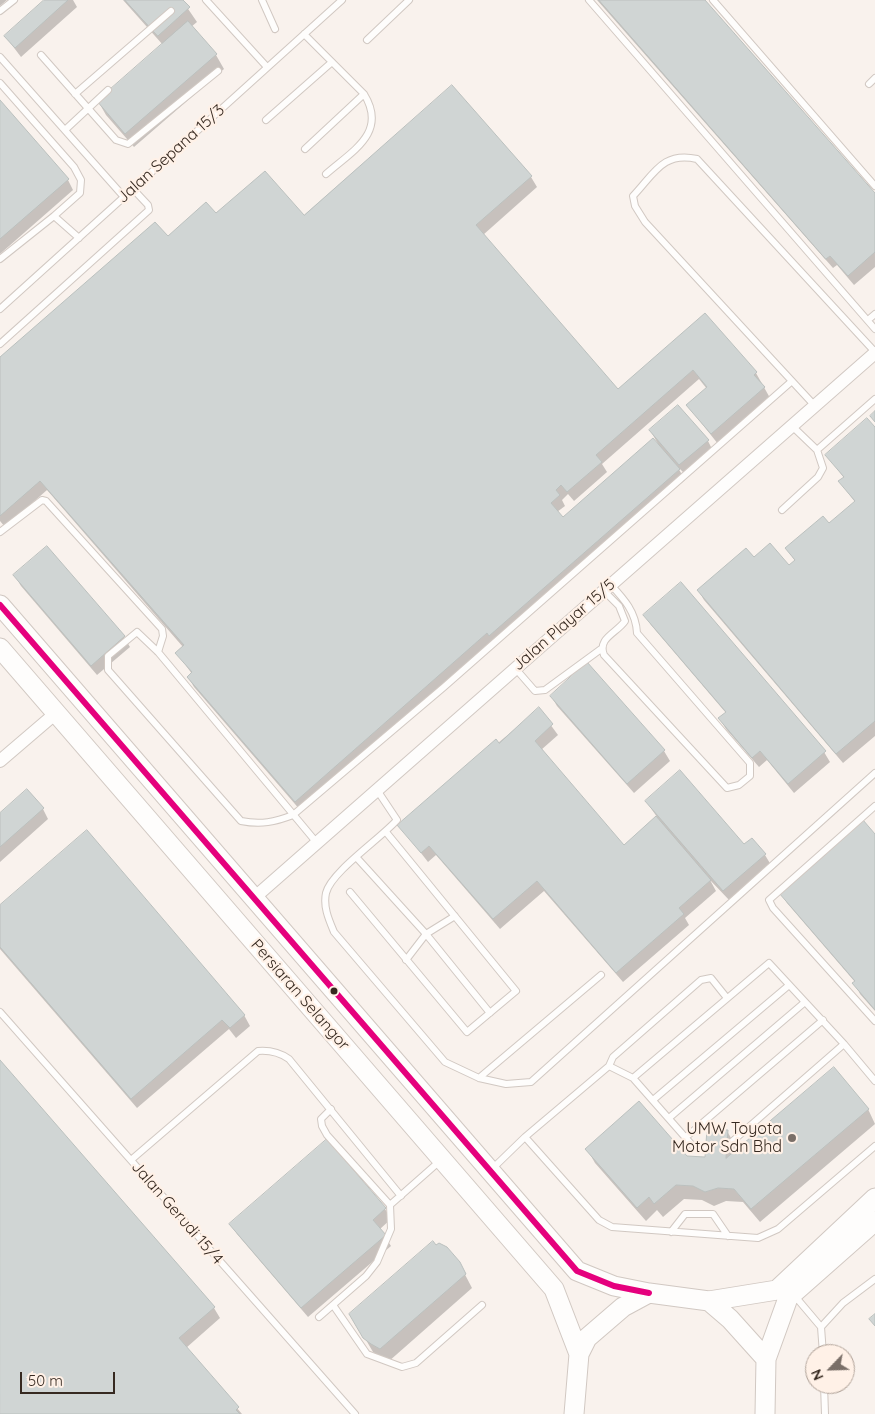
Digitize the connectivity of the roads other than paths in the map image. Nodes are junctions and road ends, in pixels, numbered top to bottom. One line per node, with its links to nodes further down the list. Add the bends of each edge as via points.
1 (14, 0): 8 (lane)
2 (206, 0): 16 (lane)
3 (262, 0): 10 (lane)
4 (342, 0): 11 (lane, Jalan Sepana 15/3)
5 (409, 0): 12 (lane)
6 (589, 0): 37 (lane)
7 (713, 0): 29 (lane)
8 (0, 11)
9 (171, 11): 22 (lane)
10 (275, 28)
11 (304, 34): 15 (lane); 16 (lane, Jalan Sepana 15/3)
12 (367, 40)
13 (41, 55): 22 (lane)
14 (0, 57): 26 (lane)
15 (332, 62): 23 (lane); 25 (lane)
16 (267, 67): 30 (lane, Jalan Sepana 15/3)
17 (218, 71): 24 (lane, via 128,144 116,140)
18 (875, 78): 20 (lane)
19 (0, 83): 32 (lane, via 74,167 81,180 80,193)
20 (869, 84)
21 (108, 90): 24 (lane)
22 (75, 94): 24 (lane)
23 (364, 94): 27 (lane); 28 (lane, via 374,119 368,137)
24 (88, 109): 26 (lane)
25 (266, 120)
26 (65, 130): 31 (lane)
27 (305, 148)
28 (326, 174)
29 (875, 186)
30 (133, 189): 31 (lane, Jalan Sepana 15/3); 39 (lane, via 148,204 149,210)
31 (124, 197): 33 (lane, Jalan Sepana 15/3)
32 (54, 216): 33 (lane); 34 (lane)
33 (78, 238): 35 (lane, Jalan Sepana 15/3)
34 (0, 259)
35 (0, 310)
36 (875, 314): 37 (lane)
37 (868, 320): 38 (lane)
38 (875, 329)
39 (0, 344)
40 (875, 353): 41 (lane, via 697,159 684,156 668,159 633,196 635,206 645,222); 43 (street, Jalan Playar 15/5)
41 (792, 381): 43 (lane); 59 (lane, via 444,688)
42 (875, 399): 45 (lane)
43 (815, 406): 44 (street, Jalan Playar 15/5)
44 (792, 426): 45 (lane); 48 (street, Jalan Playar 15/5)
45 (817, 450): 46 (lane, via 823,468 818,477)
46 (782, 510)
47 (0, 531): 52 (lane, via 42,500 46,501 162,629)
48 (607, 588): 51 (lane, via 625,621 603,641); 51 (lane, via 626,601 635,619 637,633 750,763 750,776 739,785 727,788); 53 (street, Jalan Playar 15/5)
49 (0, 605): 64 (main road, Persiaran Selangor)
50 (0, 648): 54 (main road, Persiaran Selangor)
51 (601, 649): 53 (lane, via 545,690 536,692)
52 (158, 652): 59 (lane); 59 (lane, via 136,632 108,656 108,670 241,821 257,824)
53 (515, 668): 57 (street, Jalan Playar 15/5)
54 (56, 713): 55 (street); 90 (main road, Persiaran Selangor)
55 (0, 761)
56 (875, 773): 78 (lane, via 531,1082 506,1084)
57 (377, 790): 60 (lane, via 396,820); 61 (street, Jalan Playar 15/5)
58 (874, 809): 75 (lane, via 769,900)
59 (294, 815): 61 (lane)
60 (386, 832): 62 (lane); 65 (lane)
61 (317, 843): 64 (street, Jalan Playar 15/5)
62 (357, 858): 66 (lane); 78 (lane, via 334,878 326,893 326,911 334,932 445,1062)
63 (350, 892): 67 (lane)
64 (254, 898): 91 (main road, Persiaran Selangor)
65 (455, 916): 66 (lane); 73 (lane, via 516,990)
66 (426, 934): 67 (lane); 73 (lane)
67 (406, 960): 73 (lane, via 467,1032)
68 (601, 974): 78 (lane)
69 (788, 986): 70 (lane, via 769,963); 71 (lane); 81 (lane)
70 (727, 998): 77 (lane, via 711,978 701,980 613,1057); 79 (lane)
71 (805, 1002): 74 (lane); 83 (lane)
72 (0, 1012): 89 (lane, Jalan Gerudi 15/4)
73 (490, 1013)
74 (823, 1020): 76 (lane); 85 (lane)
75 (875, 1021)
76 (844, 1044): 80 (lane); 86 (lane)
77 (609, 1066): 79 (lane); 84 (lane)
78 (479, 1078)
79 (633, 1078): 81 (lane)
80 (875, 1081)
81 (653, 1100): 83 (lane)
82 (331, 1109): 89 (lane, via 290,1059 280,1053 258,1051); 92 (lane); 94 (lane, via 321,1119 327,1135)
83 (669, 1118): 85 (lane)
84 (525, 1137): 91 (lane); 96 (lane, via 599,1220 612,1227)
85 (686, 1137): 88 (lane, via 692,1145)
86 (727, 1146)
87 (875, 1146): 97 (lane, via 778,1229 758,1238)
88 (706, 1147)
89 (131, 1160): 110 (lane, Jalan Gerudi 15/4)
90 (442, 1160): 92 (lane); 107 (main road, Persiaran Selangor, via 554,1289)
91 (490, 1171): 99 (main road, Persiaran Selangor, via 577,1271 614,1286)
92 (401, 1196): 94 (lane)
93 (875, 1198): 101 (main road, Persiaran Selangor, via 776,1290)
94 (390, 1205): 102 (lane, via 391,1229 377,1262)
95 (875, 1221): 100 (main road)
96 (671, 1232): 97 (lane); 97 (lane, via 686,1214 713,1214)
97 (728, 1236)
98 (875, 1279): 105 (lane, via 843,1303)
99 (649, 1293): 101 (main road, Persiaran Selangor); 107 (main road, via 605,1320 587,1338)
100 (793, 1293): 105 (lane); 108 (main road, via 788,1298)
101 (709, 1301): 108 (main road)
102 (333, 1305): 103 (lane, via 368,1354 402,1367 416,1363); 104 (lane)
103 (482, 1305)
104 (319, 1317)
105 (822, 1327): 106 (lane)
106 (822, 1344)
107 (579, 1354): 111 (main road)
108 (766, 1359): 112 (main road)
109 (824, 1394): 113 (lane)
110 (355, 1414)
111 (574, 1414)
112 (765, 1414)
113 (825, 1414)

